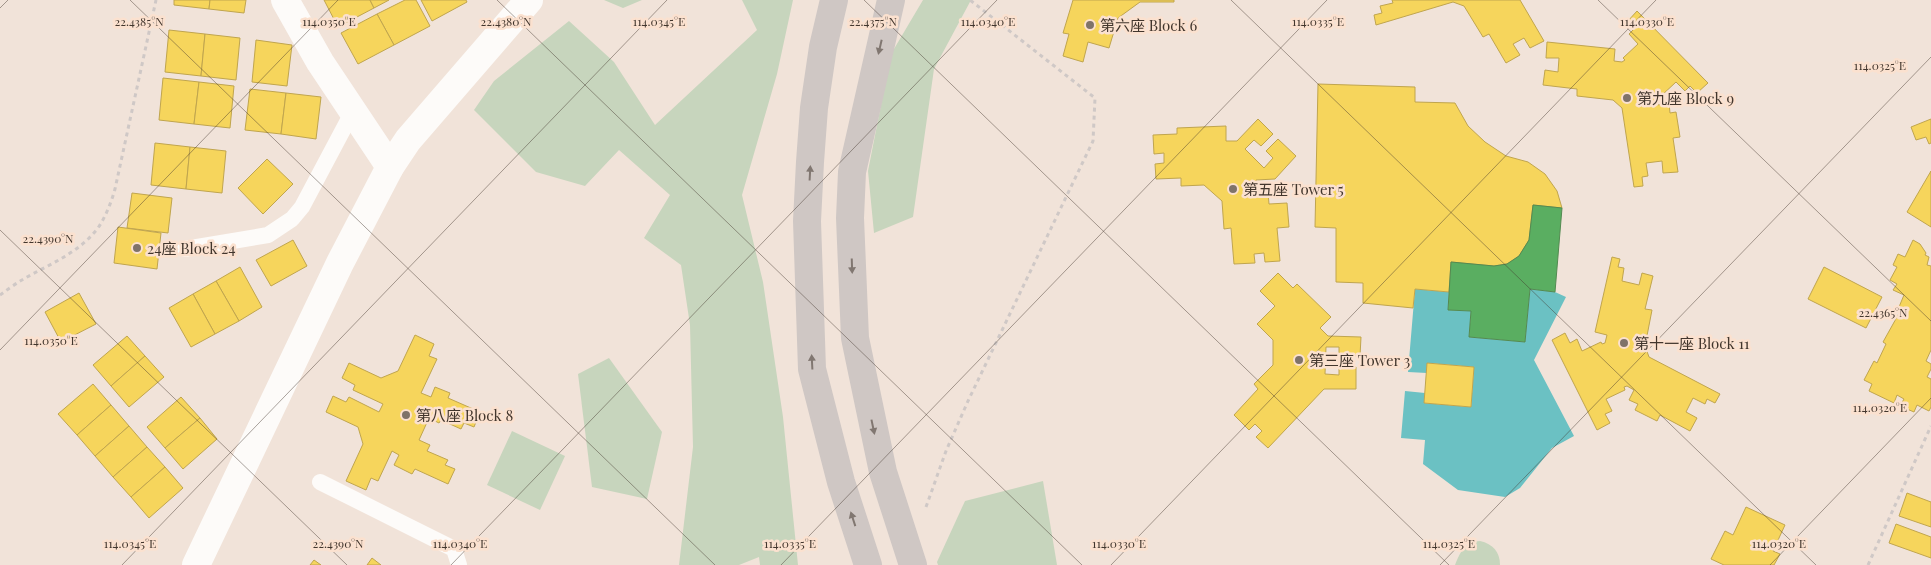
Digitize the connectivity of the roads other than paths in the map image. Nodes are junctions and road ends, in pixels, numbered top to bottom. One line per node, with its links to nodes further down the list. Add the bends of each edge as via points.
1 (285, 0): 5 (street, via 320,62)
2 (530, 0): 6 (street, via 408,140)
3 (834, 0): 11 (main road, one-way to 3, via 812,369 808,221 811,153 815,99)
4 (891, 0): 12 (main road, one-way to 12, via 852,172 850,227 855,338 883,472)
5 (353, 111): 6 (street); 7 (lane, via 292,219 268,236)
6 (390, 167): 9 (street, via 340,263)
7 (185, 249)
8 (320, 482): 10 (lane, via 454,549)
9 (196, 565)
10 (459, 565)
11 (868, 565)
12 (912, 565)

